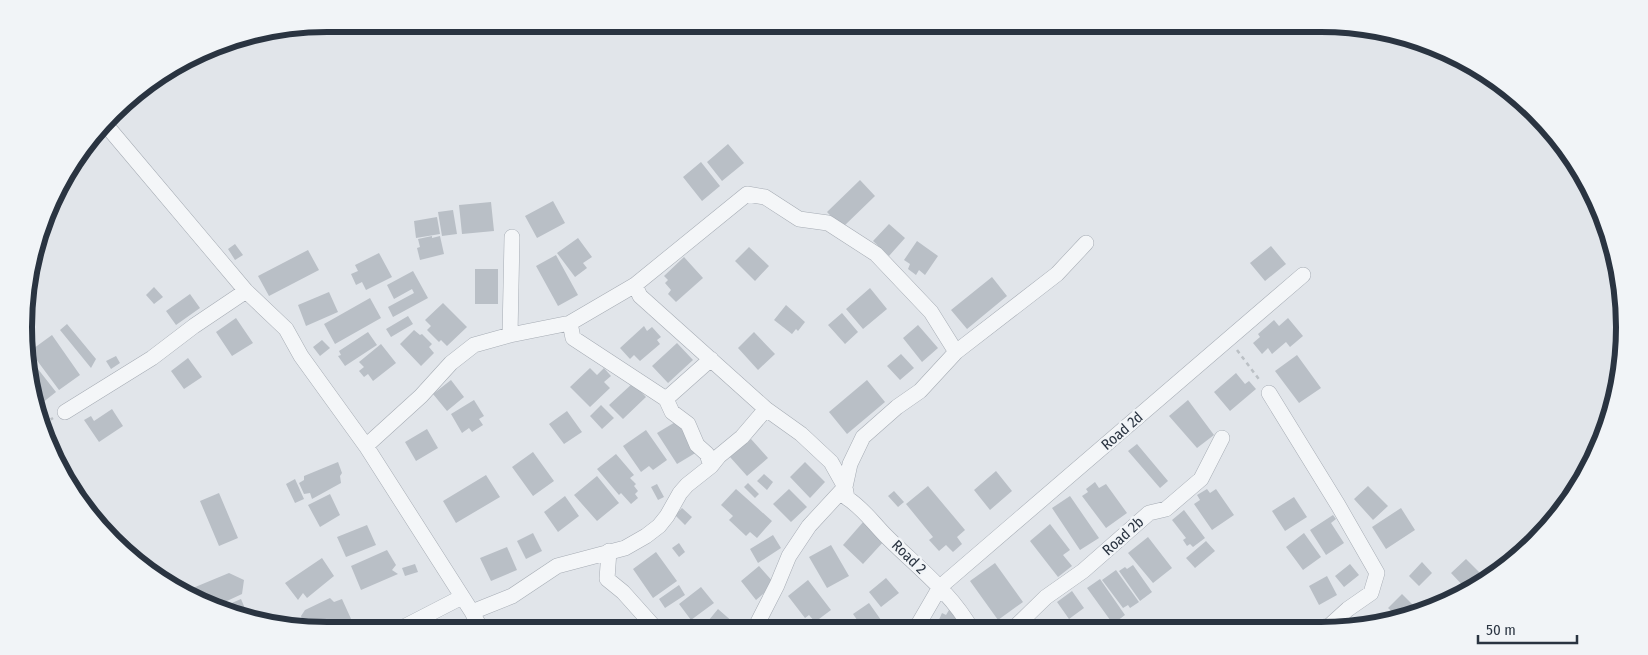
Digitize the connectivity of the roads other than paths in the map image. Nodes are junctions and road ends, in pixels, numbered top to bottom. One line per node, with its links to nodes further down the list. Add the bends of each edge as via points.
1 (110, 129): 6 (street)
2 (512, 237): 8 (street)
3 (1086, 243): 9 (street, via 1057,274)
4 (1303, 275): 20 (street, Road 2d)
5 (635, 286): 7 (street); 9 (street, via 747,194 765,197 799,219 828,223 876,254 931,312); 10 (street, Road 2, via 640,296)
6 (246, 291): 14 (street, via 152,358); 16 (street, via 286,330)
7 (570, 323): 8 (street); 12 (street, via 573,338)
8 (510, 335): 16 (street, via 474,345)
9 (956, 352): 18 (street, via 920,391 863,437 850,464)
10 (711, 359): 12 (street); 13 (street, Road 2)
11 (1269, 393): 30 (street, via 1377,573 1371,593)
12 (666, 400): 17 (street, via 672,412 688,424)
13 (766, 409): 17 (street); 18 (street, Road 2, via 801,434 831,462)
14 (65, 412)
15 (1222, 438): 29 (street, Road 2b, via 1201,479 1166,509 1149,512 1083,571 1046,597)
16 (366, 446): 21 (street)
17 (711, 466): 19 (street, via 680,493 659,526 625,548)
18 (846, 487): 20 (street, Road 2, via 848,498); 26 (street, via 809,526 789,556)
19 (609, 551): 22 (street, via 557,566 512,596); 25 (street, via 608,579)
20 (940, 587): 27 (street, Road 2d); 28 (street, Road 2)
21 (462, 597): 22 (street); 23 (street)
22 (472, 612): 24 (street)
23 (413, 622)
24 (477, 622)
25 (650, 622)
26 (758, 622)
27 (920, 622)
28 (967, 622)
29 (1021, 622)
30 (1334, 622)

